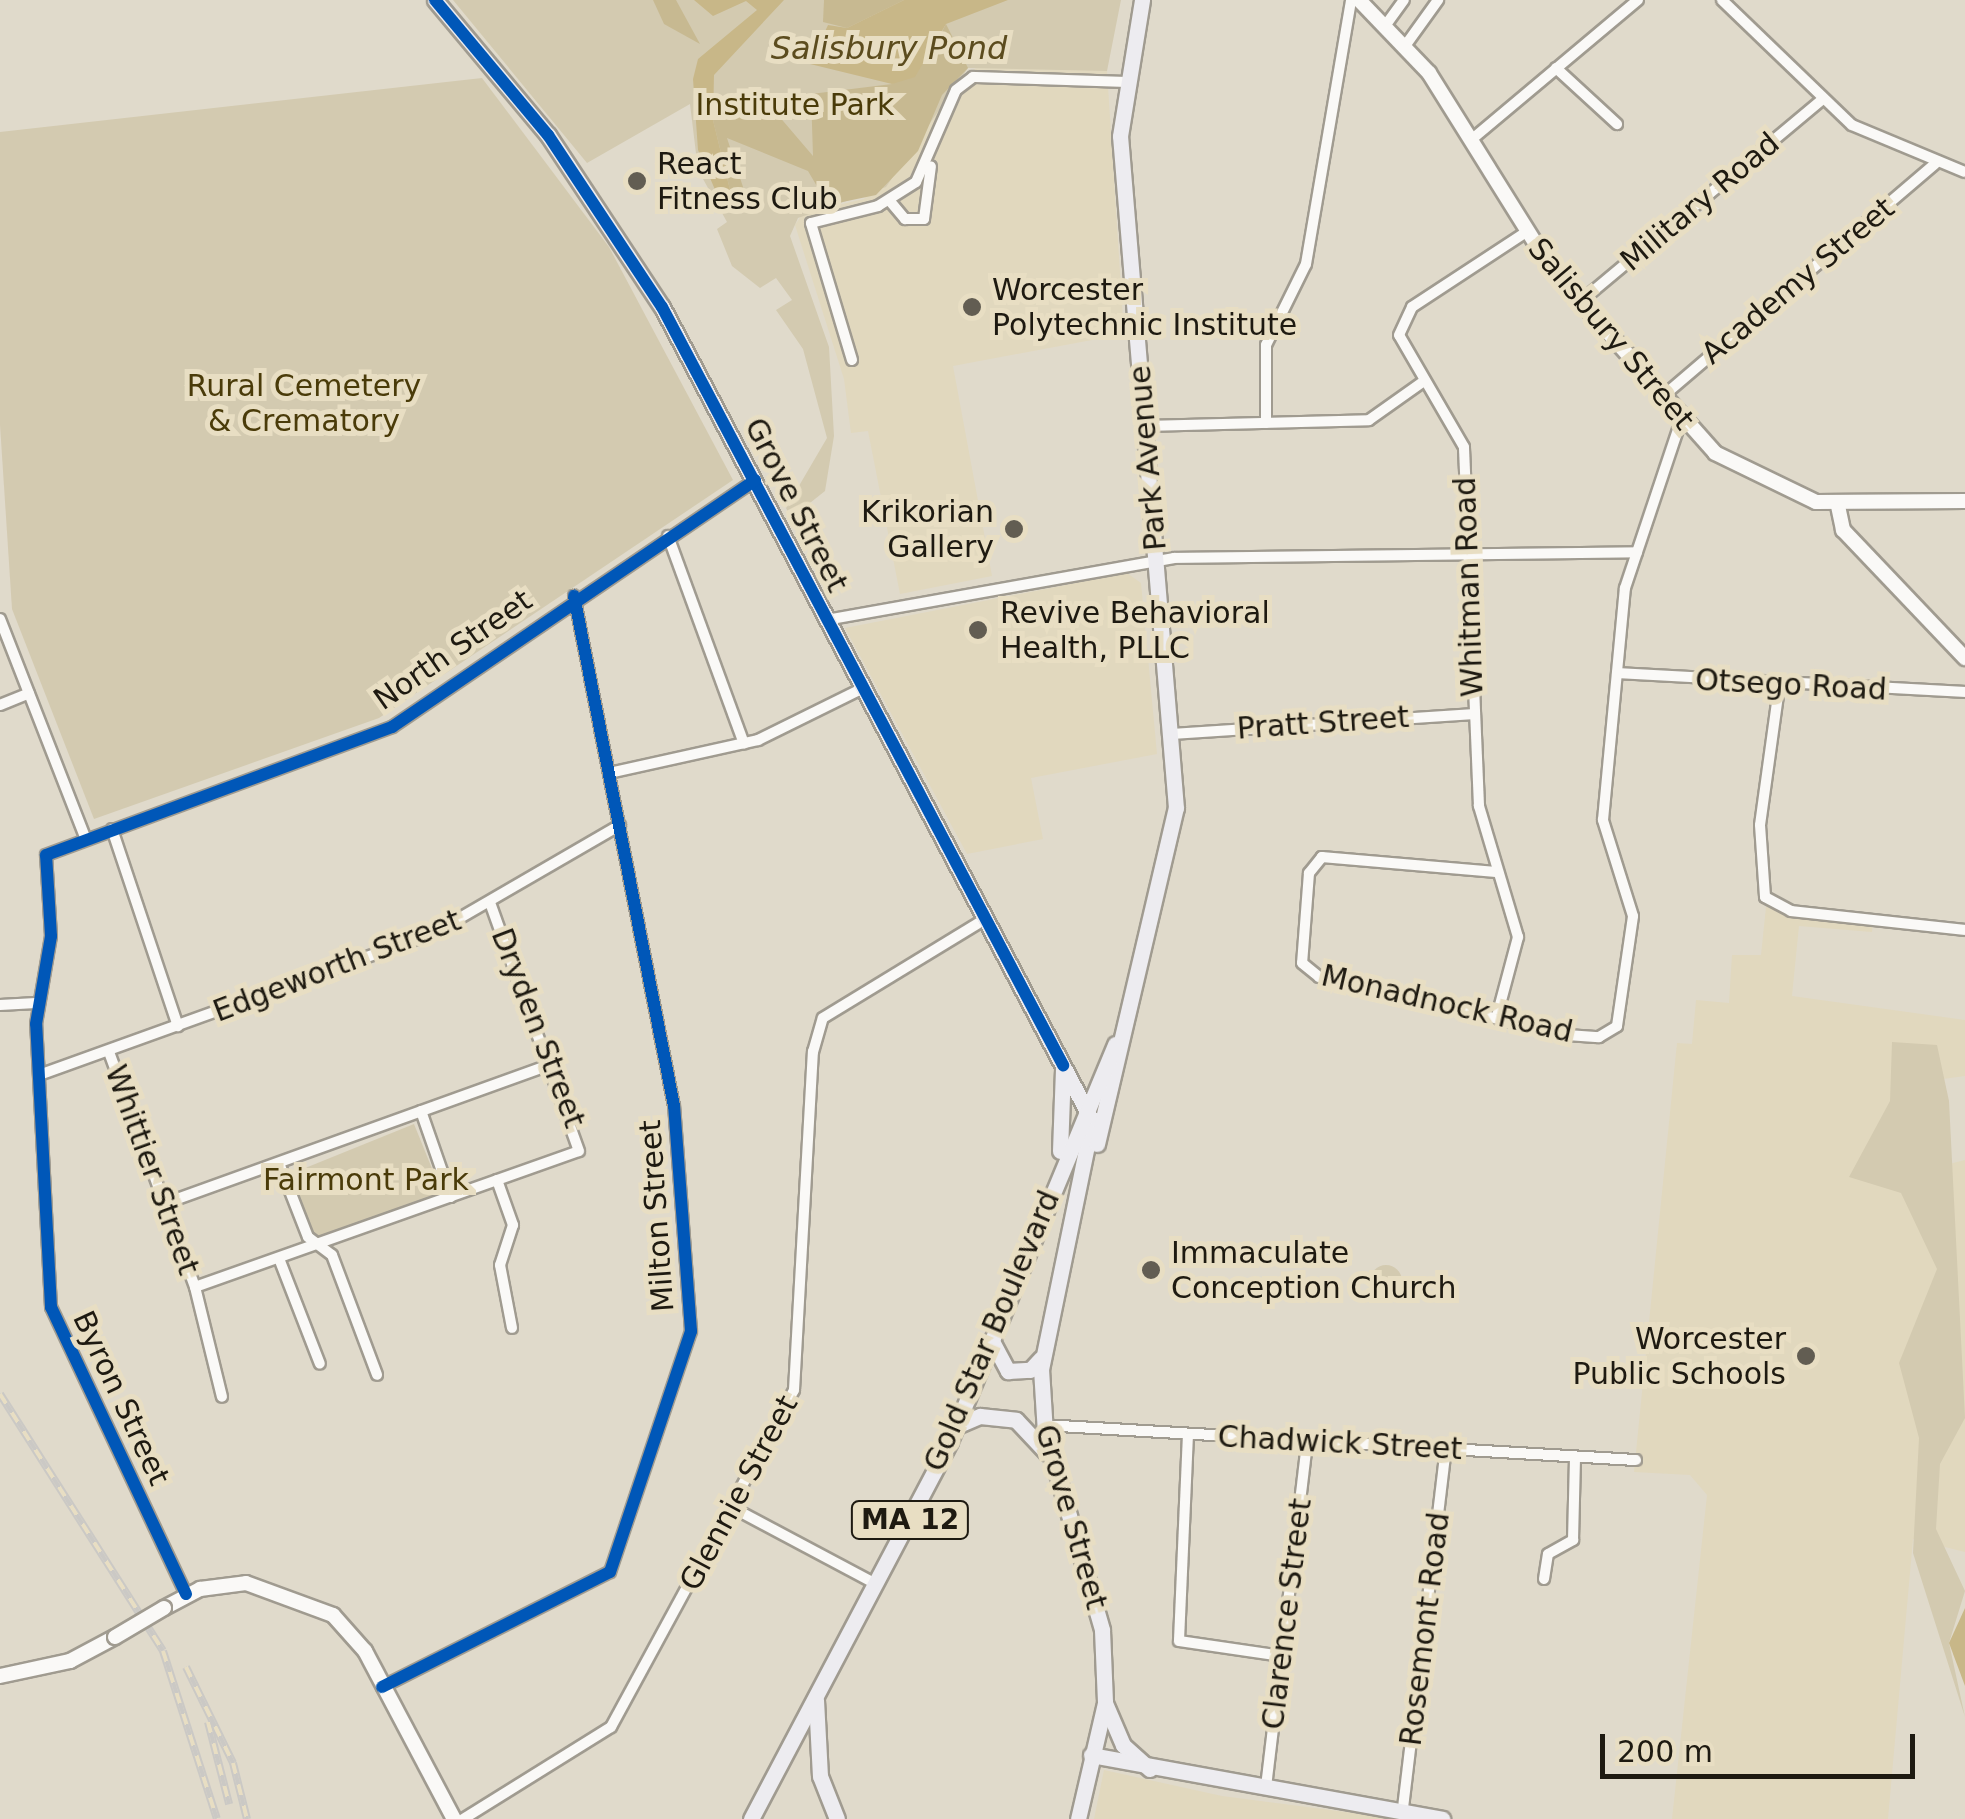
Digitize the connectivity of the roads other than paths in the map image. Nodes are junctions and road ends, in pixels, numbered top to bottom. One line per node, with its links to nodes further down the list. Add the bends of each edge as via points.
1 (435, 0): 28 (main road, Grove Street, via 542,128 630,256)
2 (1142, 0): 12 (main road, Park Avenue / MA 12)
3 (1351, 0): 26 (street, via 1304,270 1266,345)
4 (1359, 0): 9 (main road, Salisbury Street)
5 (1404, 0): 9 (street)
6 (1438, 0): 10 (street)
7 (1638, 0): 11 (street)
8 (1722, 0): 13 (street)
9 (1385, 26): 10 (main road, Salisbury Street)
10 (1405, 46): 15 (main road, Salisbury Street)
11 (1556, 68): 14 (street); 15 (street)
12 (1122, 82): 16 (street, via 973,77 953,96); 27 (main road, Park Avenue / MA 12)
13 (1820, 101): 17 (street); 21 (street, Military Road)
14 (1618, 124)
15 (1471, 140): 20 (main road, Salisbury Street)
16 (931, 161): 19 (street); 19 (street, via 924,219 905,219)
17 (1935, 164): 18 (street); 24 (street, Academy Street)
18 (1965, 172)
19 (889, 200): 22 (street, via 809,229)
20 (1526, 232): 21 (main road, Salisbury Street); 23 (street, Whitman Road, via 1402,318 1401,346)
21 (1580, 302): 24 (main road, Salisbury Street)
22 (852, 360)
23 (1424, 381): 26 (street, via 1369,420); 33 (street, Whitman Road, via 1462,440)
24 (1660, 398): 25 (main road, Salisbury Street)
25 (1681, 421): 30 (main road, Salisbury Street, via 1740,469); 32 (street, Monadnock Road)
26 (1266, 423): 27 (street)
27 (1145, 426): 34 (main road, Park Avenue / MA 12)
28 (755, 480): 31 (street, North Street); 37 (main road, Grove Street)
29 (1965, 502): 30 (main road, Salisbury Street)
30 (1838, 506): 38 (main road, via 1842,530)
31 (668, 536): 35 (street, North Street); 47 (street)
32 (1637, 552): 33 (street); 39 (street, Monadnock Road)
33 (1468, 554): 34 (street); 45 (street, Whitman Road)
34 (1158, 560): 37 (street); 46 (main road, Park Avenue / MA 12)
35 (574, 596): 48 (street, Milton Street); 50 (street, North Street, via 392,727)
36 (0, 618): 43 (street)
37 (826, 620): 40 (main road, Grove Street)
38 (1965, 658)
39 (1617, 673): 41 (street, Otsego Road); 59 (street, Monadnock Road, via 1603,820 1633,916 1622,1015 1592,1037)
40 (863, 688): 47 (street); 55 (main road, Grove Street)
41 (1779, 688): 42 (street, Otsego Road); 56 (street, via 1759,884 1767,900 1791,910)
42 (1965, 692)
43 (29, 693): 44 (street); 51 (street)
44 (0, 705)
45 (1473, 714): 46 (street, Pratt Street); 53 (street, Whitman Road, via 1482,838)
46 (1173, 734): 61 (main road, Park Avenue / MA 12, via 1172,853)
47 (744, 744): 48 (street)
48 (609, 772): 49 (street, Milton Street)
49 (620, 825): 54 (street, Edgeworth Street); 97 (street, Milton Street, via 674,1106 691,1331 610,1572)
50 (112, 829): 51 (street, North Street); 60 (street)
51 (85, 836): 52 (street, North Street)
52 (45, 856): 57 (street, Byron Street, via 52,936)
53 (1496, 872): 59 (street, Whitman Road, via 1518,937); 59 (street, Monadnock Road, via 1324,856 1309,873 1300,949 1319,977)
54 (491, 905): 60 (street, Edgeworth Street); 63 (street, Dryden Street)
55 (987, 918): 64 (main road, Grove Street); 91 (street, Glennie Street, via 872,984 817,1030 798,1376)
56 (1965, 930)
57 (36, 1003): 58 (street); 65 (street, Byron Street)
58 (0, 1006)
59 (1497, 1016)
60 (178, 1026): 62 (street, Edgeworth Street)
61 (1121, 1032): 66 (main road, Park Avenue / MA 12); 68 (main road, Park Avenue / MA 12)
62 (109, 1052): 65 (street, Edgeworth Street); 72 (street, Whittier Street)
63 (553, 1064): 67 (street); 70 (street, Dryden Street, via 580,1151)
64 (1063, 1065): 66 (main road, Grove Street); 73 (main road, Grove Street, via 1063,1130)
65 (39, 1075): 94 (street, Byron Street, via 52,1307)
66 (1085, 1105): 68 (main road, Grove Street); 73 (main road, Gold Star Boulevard / MA 12)
67 (422, 1111): 69 (street); 71 (street)
68 (1092, 1152): 79 (main road, Grove Street / MA 12)
69 (280, 1163): 72 (street); 74 (street)
70 (497, 1180): 71 (street); 77 (street, via 513,1225 500,1266)
71 (451, 1197): 74 (street)
72 (166, 1203): 76 (street, Whittier Street)
73 (1047, 1204): 78 (main road, Gold Star Boulevard / MA 12)
74 (320, 1247): 75 (street); 81 (street, via 332,1255)
75 (280, 1261): 76 (street); 80 (street)
76 (196, 1287): 82 (street, Whittier Street)
77 (512, 1328)
78 (993, 1339): 79 (main road, via 994,1359 1008,1371); 84 (main road, Gold Star Boulevard / MA 12)
79 (1041, 1358): 83 (main road, Grove Street / MA 12)
80 (320, 1364)
81 (377, 1375)
82 (222, 1397)
83 (1043, 1425): 85 (street, Chadwick Street); 89 (main road, Grove Street / MA 12)
84 (956, 1426): 89 (main road, via 980,1416 1016,1420); 93 (main road, Gold Star Boulevard / MA 12)
85 (1188, 1434): 86 (street, Chadwick Street); 95 (street, via 1178,1640 1188,1649)
86 (1308, 1442): 87 (street, Chadwick Street); 95 (street, Clarence Street)
87 (1446, 1450): 88 (street, Chadwick Street); 103 (street, Rosemont Road)
88 (1575, 1456): 90 (street, Chadwick Street); 92 (street, via 1574,1540 1548,1554)
89 (1053, 1460): 99 (main road, Grove Street / MA 12, via 1096,1594)
90 (1636, 1460)
91 (733, 1508): 93 (street); 105 (street, Glennie Street, via 611,1727)
92 (1544, 1580)
93 (876, 1584): 98 (main road, Gold Star Boulevard / MA 12)
94 (186, 1594): 96 (main road, bridge, via 70,1661); 97 (main road, via 246,1583 309,1600 352,1632)
95 (1282, 1656): 102 (street, Clarence Street)
96 (0, 1676)
97 (382, 1688): 104 (main road)
98 (816, 1696): 106 (main road, Gold Star Boulevard / MA 12); 107 (main road, via 820,1776)
99 (1105, 1703): 100 (main road, Grove Street / MA 12); 101 (main road)
100 (1092, 1748): 101 (main road); 108 (main road, MA 12)
101 (1144, 1764): 102 (main road)
102 (1266, 1788): 103 (main road)
103 (1403, 1808): 109 (main road)
104 (454, 1819)
105 (463, 1819)
106 (751, 1819)
107 (837, 1819)
108 (1078, 1819)
109 (1442, 1819)

